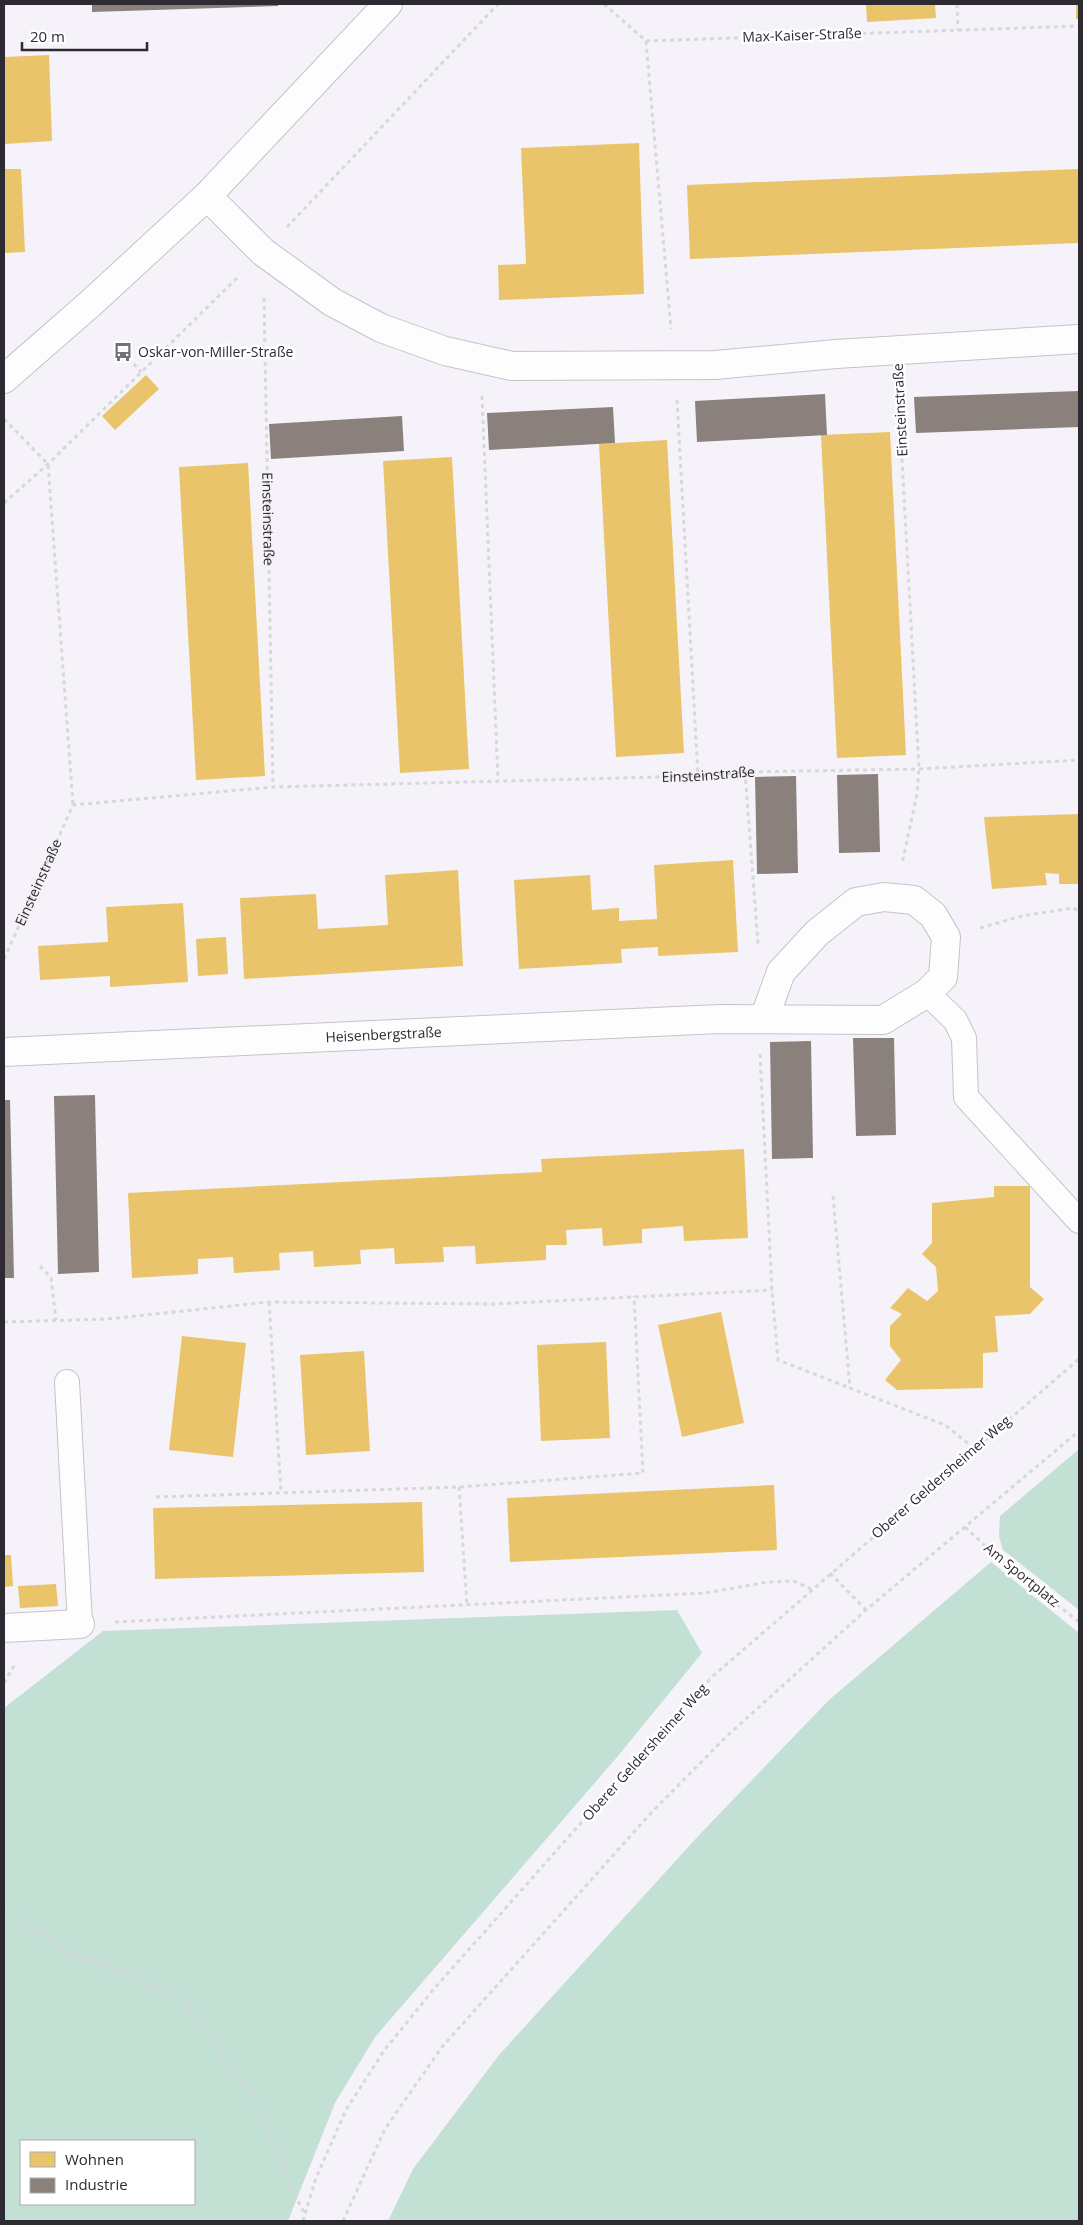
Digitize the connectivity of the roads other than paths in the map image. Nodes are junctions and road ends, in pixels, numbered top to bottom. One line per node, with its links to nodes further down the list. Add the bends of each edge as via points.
1 (388, 4): 2 (street)
2 (207, 196): 3 (street, Einsteinstraße, via 263,252 332,302 381,328 446,351 512,366 715,365); 4 (street)
3 (1079, 339)
4 (4, 378)
5 (927, 993): 6 (street, Heisenbergstraße, via 883,1020); 6 (street, Heisenbergstraße, via 943,977 946,936 933,915 914,900 884,897 856,902 817,933 781,972); 8 (lane, via 955,1020 964,1038 966,1097)
6 (764, 1018): 7 (street, Heisenbergstraße)
7 (4, 1052)
8 (1079, 1221)
9 (67, 1382): 10 (lane)
10 (80, 1624): 11 (street)
11 (4, 1628)

